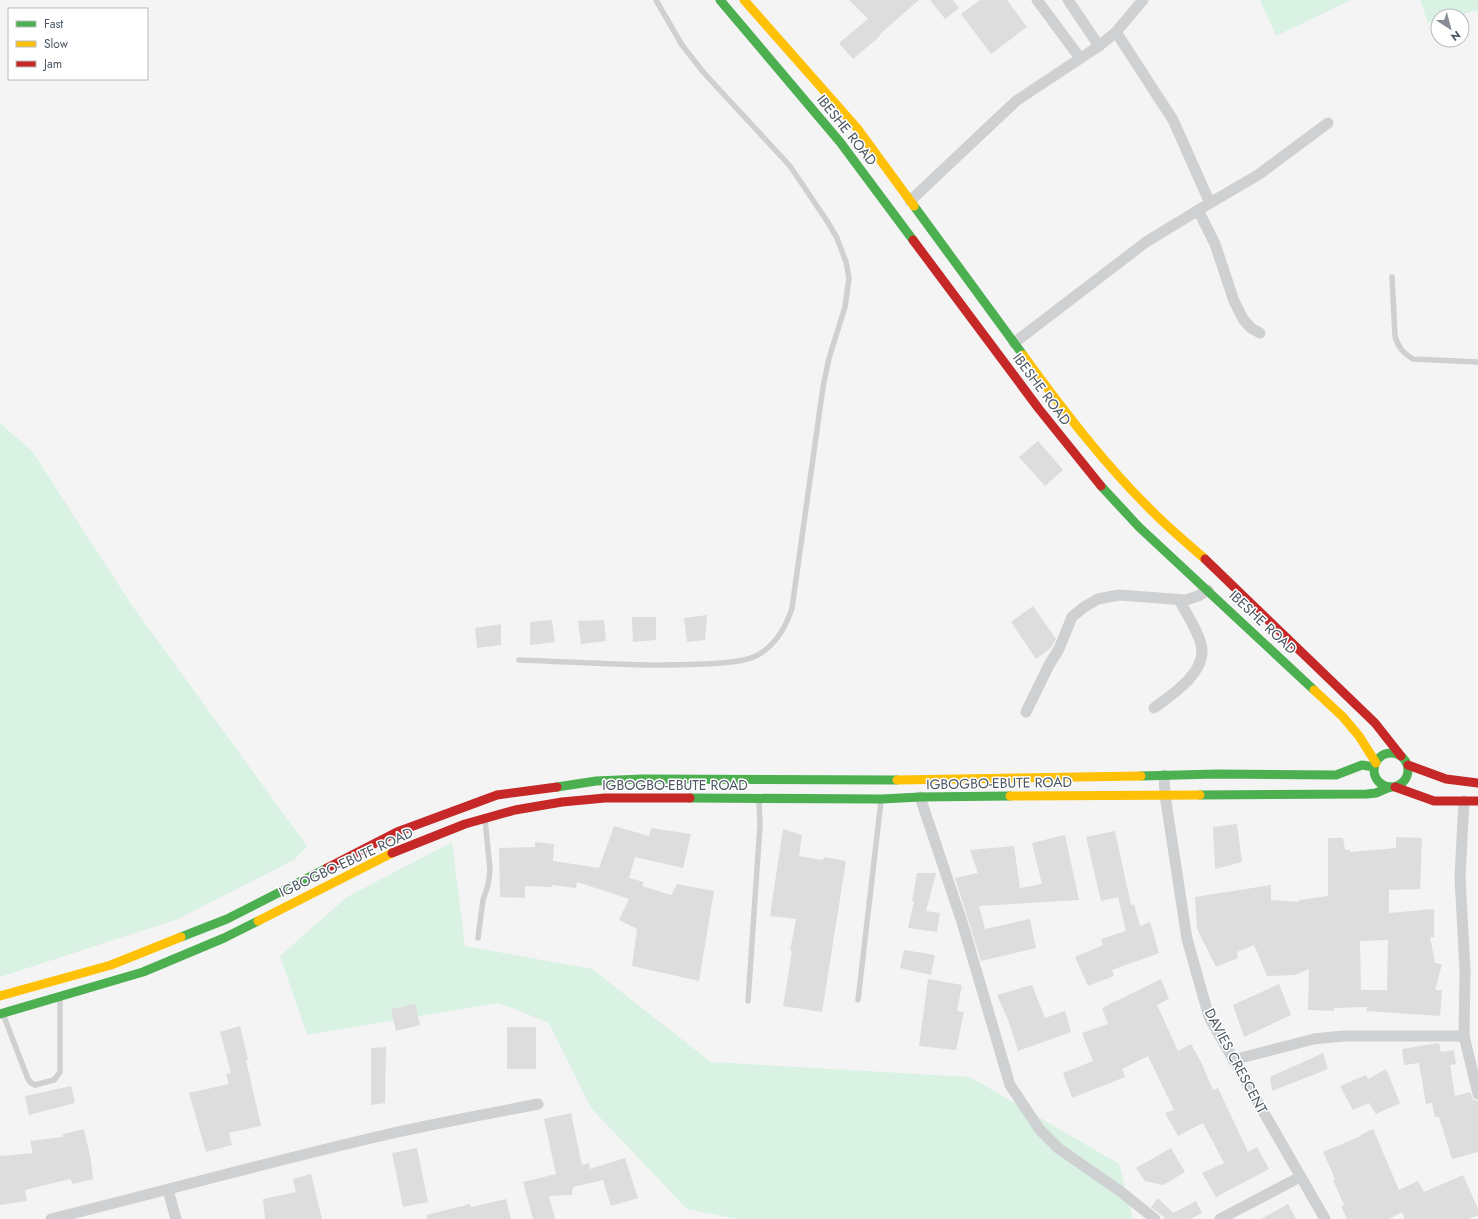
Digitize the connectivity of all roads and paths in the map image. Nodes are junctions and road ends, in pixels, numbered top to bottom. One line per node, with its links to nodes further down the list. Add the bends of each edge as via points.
1 (656, 0): 20 (lane, via 682,45 704,73 790,166 828,221 846,262 848,289 823,387 792,608 788,623 771,645 756,656 732,662 674,665)
2 (720, 0): 18 (main road, IBESHE ROAD, via 840,142 1092,477 1139,527)
3 (744, 0): 11 (main road, IBESHE ROAD, via 857,128)
4 (1037, 0): 9 (street)
5 (1068, 0): 8 (street)
6 (1143, 0): 7 (street)
7 (1116, 32): 8 (street); 12 (street, via 1173,120)
8 (1098, 46): 9 (street)
9 (1080, 58): 11 (street, via 1016,101)
10 (1328, 123): 12 (street, via 1258,175)
11 (910, 201): 16 (main road, IBESHE ROAD)
12 (1210, 202): 13 (street)
13 (1198, 210): 15 (street, via 1215,244 1234,301 1243,319); 16 (street, via 1146,242)
14 (1392, 277): 17 (lane, via 1395,336 1404,354 1413,359)
15 (1260, 333)
16 (1014, 343): 23 (main road, IBESHE ROAD, via 1060,406 1148,507 1226,578 1357,705)
17 (1478, 362)
18 (1208, 590): 19 (street, via 1192,598); 24 (main road, IBESHE ROAD, via 1343,717 1359,736)
19 (1179, 600): 21 (street, via 1198,636 1202,650 1200,663 1185,683); 22 (street, via 1119,595 1098,599 1084,607 1072,617 1059,649)
20 (519, 660)
21 (1154, 708)
22 (1026, 712)
23 (1401, 756): 24 (main road, via 1390,753 1384,755); 25 (main road)
24 (1375, 765): 26 (main road, IGBOGBO-EBUTE ROAD, via 1362,765 1336,775); 28 (main road, via 1379,783)
25 (1408, 765): 27 (main road, via 1446,779); 28 (main road, via 1408,776 1401,785)
26 (1164, 775): 29 (street, DAVIES CRESCENT); 37 (main road, IGBOGBO-EBUTE ROAD, via 924,780 642,779 596,781 497,795 397,832 227,919 111,965)
27 (1478, 782)
28 (1393, 787): 29 (main road, IGBOGBO-EBUTE ROAD, via 1367,794); 33 (main road, via 1434,800)
29 (1165, 795): 30 (main road, IGBOGBO-EBUTE ROAD); 43 (street, DAVIES CRESCENT, via 1188,939 1209,1017)
30 (920, 797): 32 (main road, IGBOGBO-EBUTE ROAD); 50 (street, via 962,922 1010,1085 1040,1130 1058,1148)
31 (759, 798): 32 (main road, IGBOGBO-EBUTE ROAD); 35 (main road, IGBOGBO-EBUTE ROAD, via 605,798 515,810); 40 (lane, via 760,825)
32 (882, 799): 39 (lane)
33 (1464, 801): 34 (main road); 42 (street, via 1460,877 1465,970)
34 (1478, 801)
35 (485, 819): 36 (lane, via 490,870); 38 (main road, IGBOGBO-EBUTE ROAD, via 465,824 392,853 224,938 143,972)
36 (478, 938)
37 (0, 996)
38 (60, 997): 41 (main road, IGBOGBO-EBUTE ROAD); 41 (lane, via 60,1072 54,1080 35,1085 31,1083)
39 (858, 1000)
40 (748, 1001)
41 (1, 1014)
42 (1464, 1036): 43 (street, via 1328,1037); 44 (street)
43 (1233, 1060): 46 (street, DAVIES CRESCENT)
44 (1478, 1094)
45 (538, 1104): 47 (street, via 390,1134)
46 (1300, 1177): 51 (street); 52 (street, DAVIES CRESCENT)
47 (168, 1190): 48 (street); 49 (street)
48 (51, 1219)
49 (176, 1219)
50 (1155, 1219)
51 (1220, 1219)
52 (1325, 1219)

